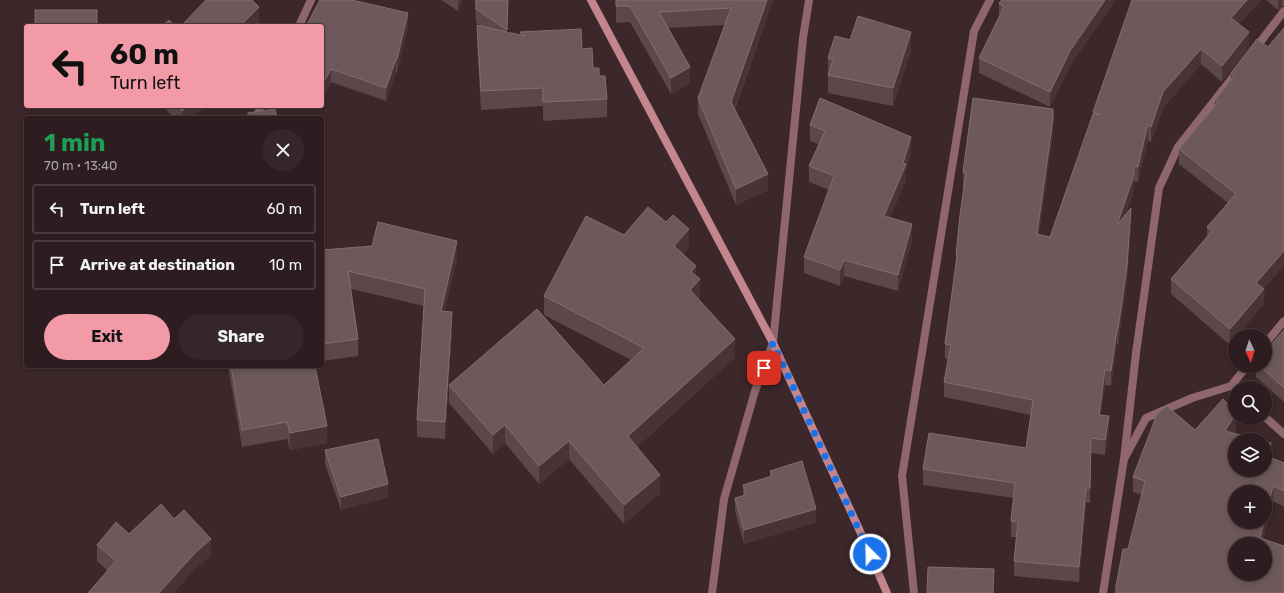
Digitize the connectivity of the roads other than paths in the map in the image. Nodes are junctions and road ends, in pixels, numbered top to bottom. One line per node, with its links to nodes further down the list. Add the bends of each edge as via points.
1 (311, 0): 6 (street)
2 (591, 0): 11 (street)
3 (809, 0): 11 (street, via 803,38)
4 (990, 0): 18 (street, via 974,31 902,476)
5 (1284, 11): 7 (street)
6 (300, 24)
7 (1250, 54)
8 (1240, 67): 15 (street, via 1178,147 1159,188)
9 (1284, 321): 10 (street)
10 (1272, 336)
11 (773, 343): 16 (street, via 755,391 724,500); 17 (street)
12 (1228, 389): 15 (street, via 1192,398 1146,418)
13 (1272, 423): 14 (street)
14 (1284, 434)
15 (1124, 459): 19 (street)
16 (712, 593)
17 (887, 593)
18 (914, 593)
19 (1103, 593)

